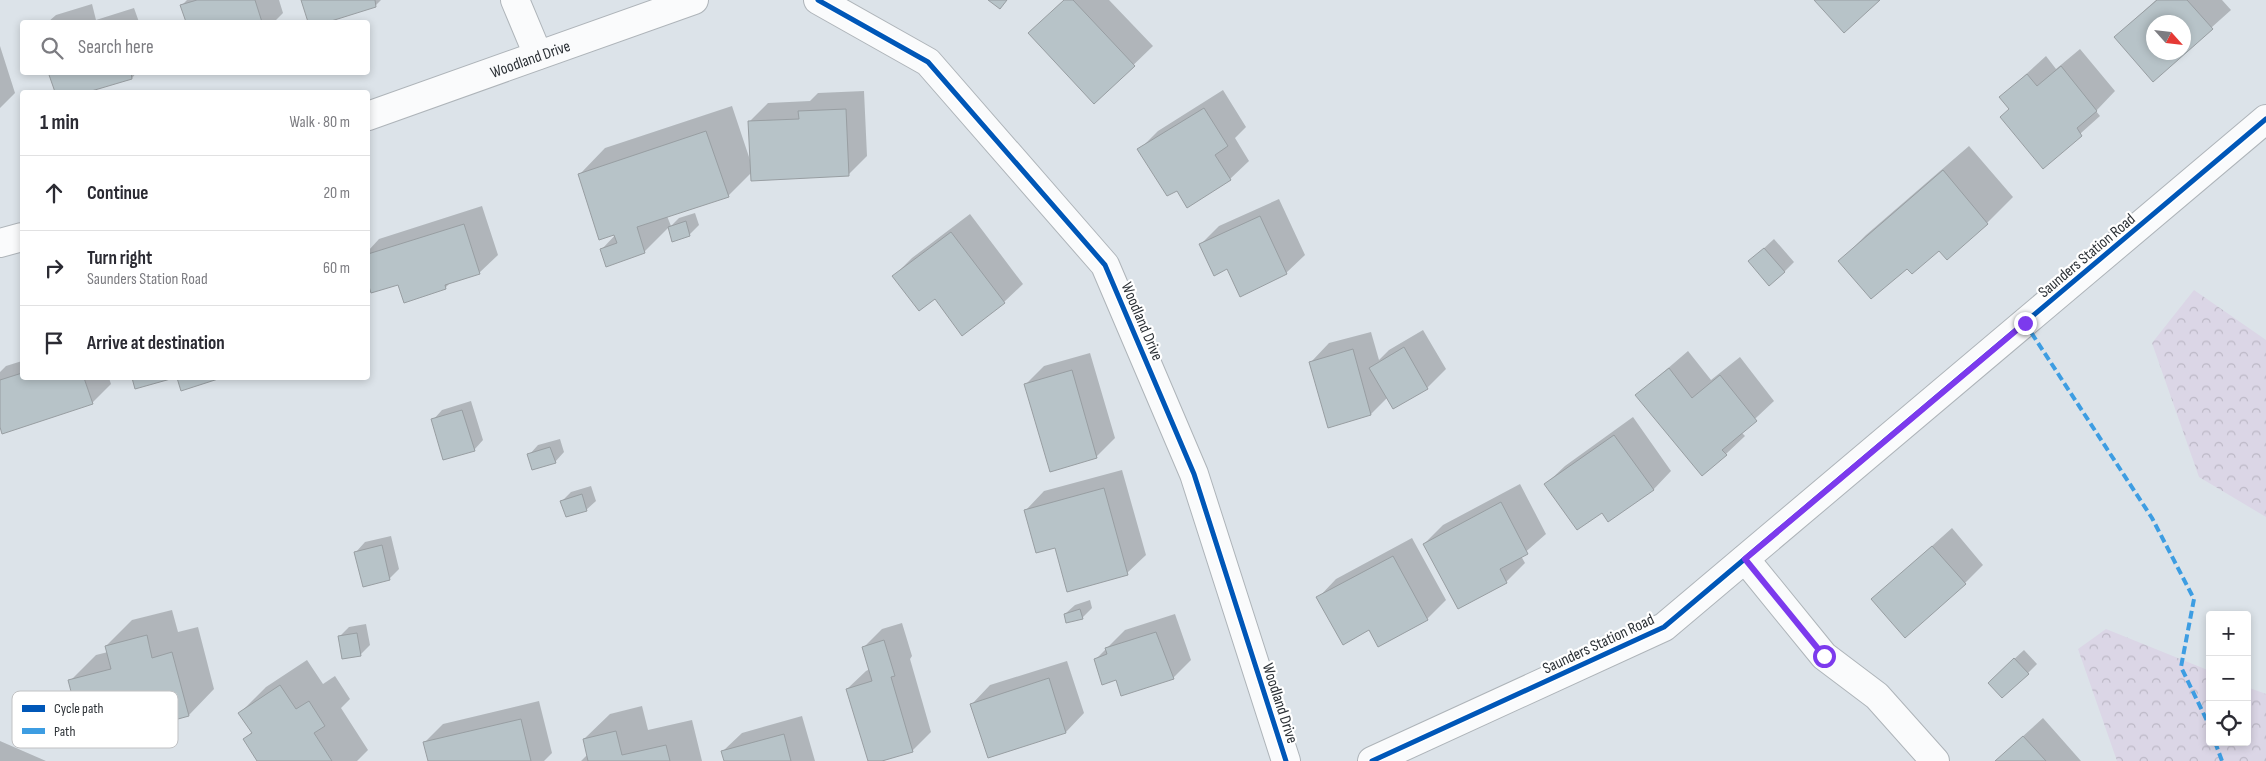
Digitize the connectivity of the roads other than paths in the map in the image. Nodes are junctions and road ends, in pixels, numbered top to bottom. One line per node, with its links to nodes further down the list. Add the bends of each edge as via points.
1 (515, 0): 4 (street)
2 (694, 0): 4 (street, Woodland Drive)
3 (818, 0): 10 (street, Woodland Drive, via 928,62 1105,265 1194,474)
4 (538, 55): 5 (street, Woodland Drive)
5 (370, 115)
6 (2266, 120): 9 (street, Saunders Station Road)
7 (20, 238): 8 (street)
8 (0, 243)
9 (1745, 559): 11 (street, Saunders Station Road, via 1664,627); 12 (street, via 1824,656 1877,696)
10 (1286, 761)
11 (1372, 761)
12 (1935, 761)

